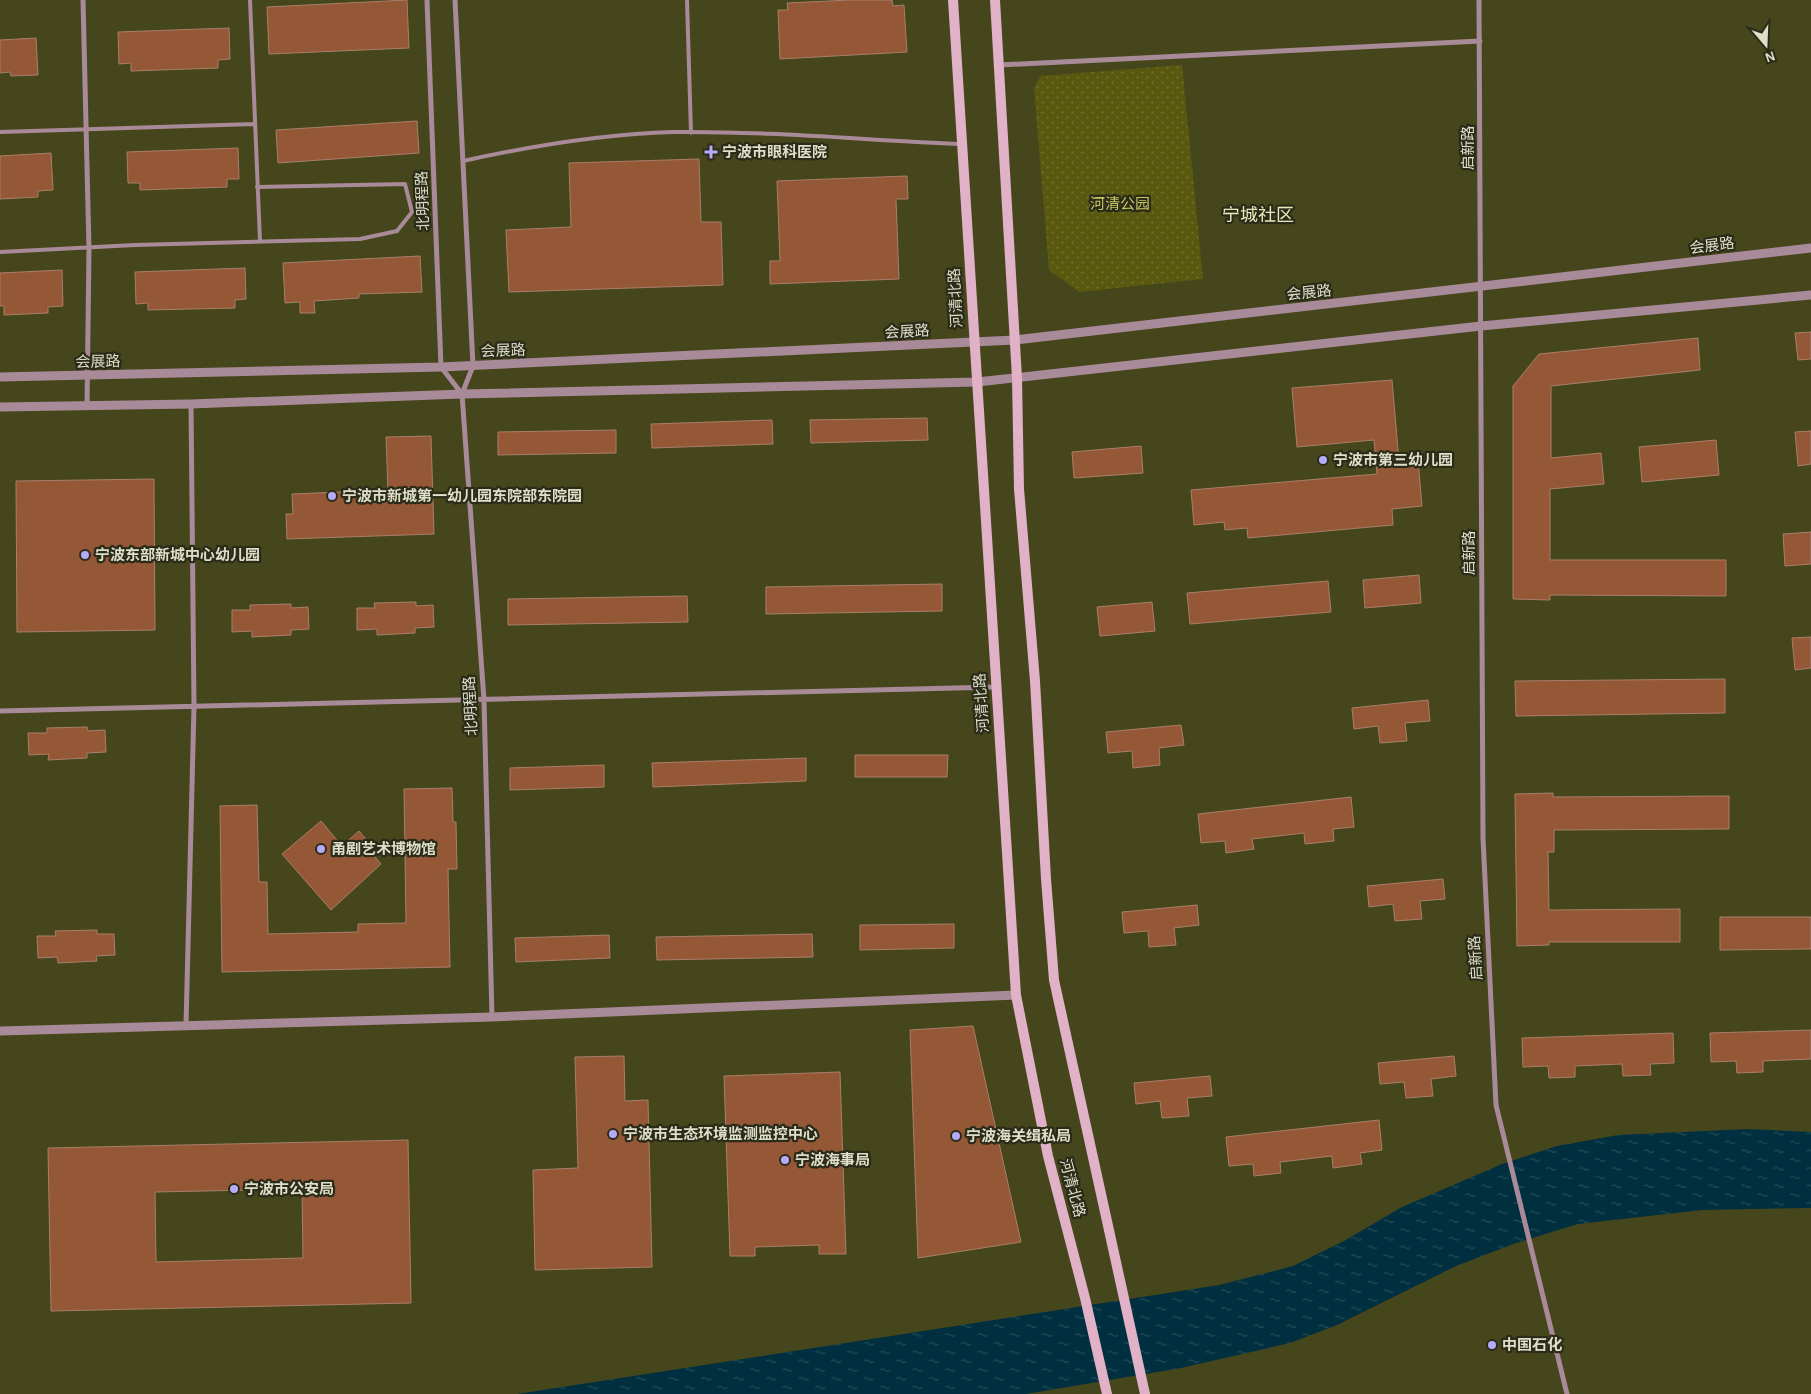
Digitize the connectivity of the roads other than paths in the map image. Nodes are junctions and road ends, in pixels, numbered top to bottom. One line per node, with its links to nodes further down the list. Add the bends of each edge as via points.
1 (83, 0): 12 (street)
2 (250, 0): 11 (lane)
3 (427, 0): 28 (street, 北明程路)
4 (455, 0): 16 (street, 北明程路)
5 (687, 0): 14 (lane)
6 (953, 0): 15 (main road, 河清北路)
7 (995, 0): 10 (main road, 河清北路)
8 (1479, 0): 9 (street, 启新路)
9 (1480, 42): 10 (street); 22 (street, 启新路)
10 (999, 65): 25 (main road, 河清北路)
11 (254, 124): 12 (lane); 17 (lane)
12 (86, 130): 13 (lane); 20 (street)
13 (0, 132)
14 (691, 133): 15 (lane); 16 (lane, via 611,137)
15 (962, 144): 26 (main road, 河清北路)
16 (463, 160): 27 (street, 北明程路)
17 (257, 187): 18 (lane); 18 (lane, via 405,184 412,212 397,231 360,239)
18 (260, 241): 20 (lane)
19 (1811, 248): 22 (street, 会展路)
20 (89, 249): 21 (lane); 29 (street)
21 (0, 252)
22 (1481, 288): 24 (street, 启新路); 25 (street, 会展路)
23 (1811, 295): 24 (street)
24 (1481, 326): 31 (street); 47 (street, 启新路, via 1483,838 1496,1106)
25 (1015, 340): 26 (street, 会展路); 31 (main road, 河清北路)
26 (974, 342): 27 (street, 会展路); 32 (main road, 河清北路)
27 (473, 366): 28 (street, 会展路); 33 (street, 北明程路)
28 (441, 367): 29 (street, 会展路); 33 (street)
29 (87, 376): 30 (street, 会展路); 36 (street)
30 (0, 377)
31 (1018, 378): 32 (street); 46 (main road, 河清北路, via 1019,489 1036,681 1054,980)
32 (977, 382): 33 (street); 37 (main road, 河清北路)
33 (462, 394): 34 (street); 38 (street, 北明程路)
34 (191, 404): 36 (street); 39 (street)
35 (0, 407): 36 (street)
36 (87, 407)
37 (996, 687): 38 (street); 41 (main road, 河清北路)
38 (484, 700): 39 (street); 42 (street, 北明程路)
39 (194, 706): 40 (street); 43 (street)
40 (0, 711)
41 (1016, 994): 42 (street); 45 (main road, 河清北路, via 1048,1156)
42 (492, 1017): 43 (street)
43 (186, 1026): 44 (street)
44 (0, 1032)
45 (1107, 1394)
46 (1145, 1394)
47 (1567, 1394)

